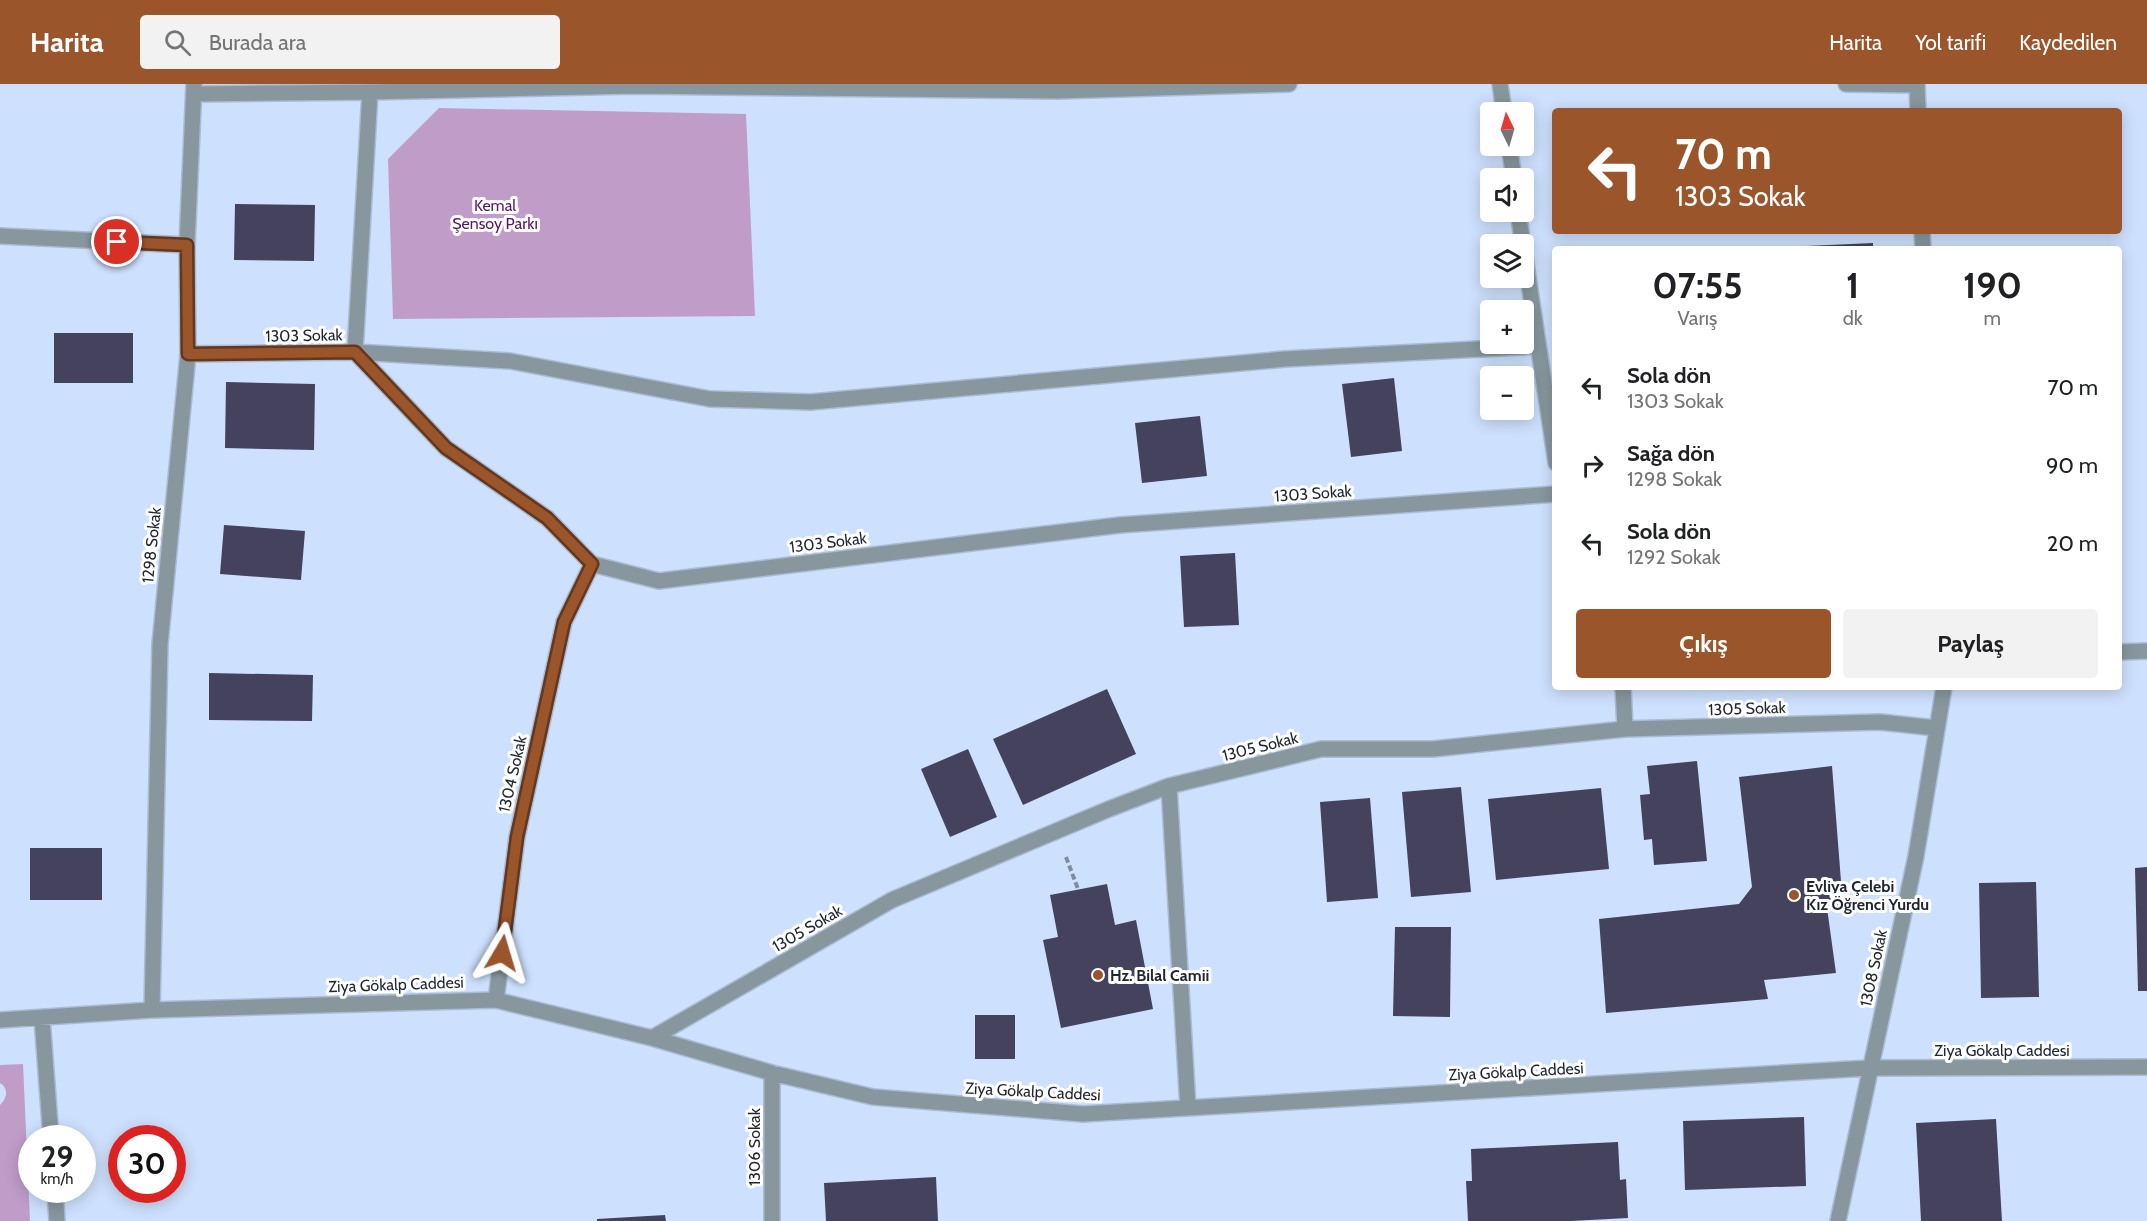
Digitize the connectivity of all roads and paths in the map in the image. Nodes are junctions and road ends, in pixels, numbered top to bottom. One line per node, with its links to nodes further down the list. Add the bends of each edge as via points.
1 (1289, 84): 4 (street, via 1057,91)
2 (1500, 84): 8 (street)
3 (1846, 84): 5 (street)
4 (634, 85): 7 (street)
5 (1917, 85): 9 (street)
6 (194, 89): 7 (street); 11 (street, 1298 Sokak)
7 (370, 92): 14 (street)
8 (1503, 102)
9 (1918, 108)
10 (0, 236): 11 (street)
11 (187, 245): 15 (street, 1298 Sokak)
12 (1530, 288): 13 (street)
13 (1538, 346): 14 (street, via 1285,359 811,402 711,399 510,361); 16 (street)
14 (355, 352): 15 (street, 1303 Sokak); 18 (street, 1303 Sokak, via 446,448 547,518)
15 (188, 354): 29 (street, 1298 Sokak, via 160,644)
16 (1552, 437)
17 (1552, 495): 18 (street, 1303 Sokak, via 1120,525 659,580)
18 (592, 564): 28 (street, 1304 Sokak, via 564,622 524,803)
19 (2147, 651): 20 (street)
20 (2122, 652)
21 (1623, 690): 24 (street)
22 (1943, 690): 23 (street, 1308 Sokak)
23 (1936, 728): 24 (street, 1305 Sokak, via 1880,722); 34 (street, 1308 Sokak, via 1916,856)
24 (1625, 729): 25 (street, 1305 Sokak, via 1433,749 1321,749)
25 (1169, 786): 26 (street, 1305 Sokak); 36 (street)
26 (1057, 831): 27 (path); 32 (street, 1305 Sokak, via 892,900)
27 (1078, 889)
28 (496, 1000): 29 (street, Ziya Gökalp Caddesi); 32 (street, Ziya Gökalp Caddesi)
29 (152, 1010): 30 (street, Ziya Gökalp Caddesi)
30 (42, 1018): 31 (street, Ziya Gökalp Caddesi); 37 (street)
31 (0, 1020)
32 (652, 1038): 35 (street, Ziya Gökalp Caddesi)
33 (2147, 1067): 34 (street, Ziya Gökalp Caddesi)
34 (1869, 1068): 36 (street, Ziya Gökalp Caddesi); 41 (street, 1308 Sokak)
35 (772, 1073): 36 (street, Ziya Gökalp Caddesi, via 873,1097 1083,1114); 40 (street, 1306 Sokak)
36 (1188, 1108)
37 (50, 1125)
38 (56, 1203): 39 (street)
39 (57, 1221)
40 (772, 1221)
41 (1839, 1221)

